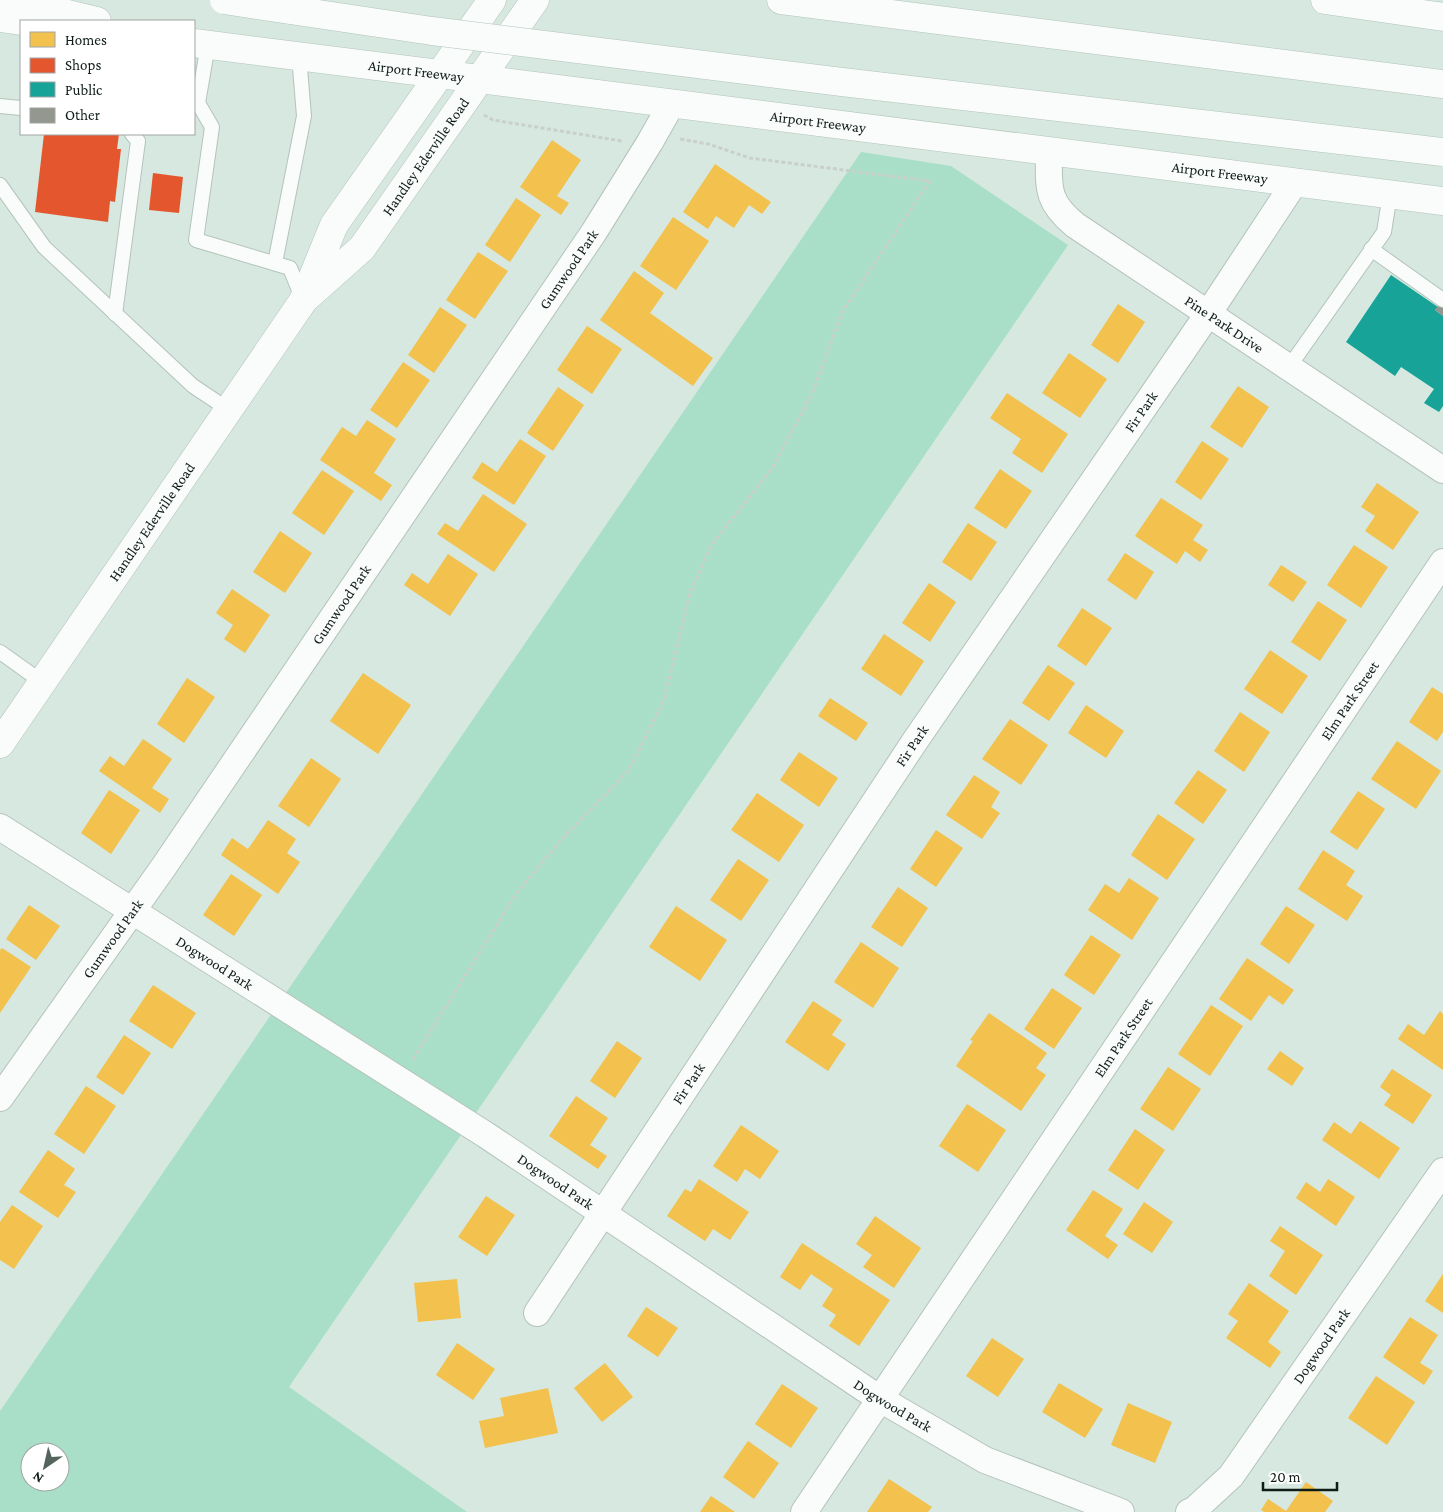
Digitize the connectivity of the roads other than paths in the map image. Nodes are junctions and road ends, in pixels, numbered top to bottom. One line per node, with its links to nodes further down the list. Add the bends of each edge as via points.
1 (10, 0): 9 (main road)
2 (224, 0): 21 (main road, bridge, via 442,33)
3 (492, 0): 13 (main road, Handley Ederville Road)
4 (535, 0): 14 (main road, Handley Ederville Road)
5 (781, 0): 15 (main road)
6 (1325, 0): 7 (main road)
7 (1443, 17)
8 (0, 18): 10 (main road)
9 (93, 20)
10 (20, 21)
11 (201, 44): 12 (main road, Airport Freeway); 27 (lane, via 198,102 212,127 196,240)
12 (299, 56): 13 (main road, Airport Freeway); 27 (lane, via 304,116)
13 (441, 74): 14 (main road, Airport Freeway); 29 (main road, Handley Ederville Road, via 334,224)
14 (480, 78): 16 (main road, Airport Freeway); 29 (main road, Handley Ederville Road, via 362,248)
15 (1443, 84)
16 (672, 103): 20 (main road, Airport Freeway); 40 (street, Gumwood Park, via 588,240)
17 (0, 106): 18 (lane)
18 (20, 108)
19 (133, 135): 30 (lane, via 138,141)
20 (1049, 151): 22 (main road, Airport Freeway); 31 (street, Pine Park Drive, via 1049,190 1061,213 1074,225)
21 (1443, 152)
22 (1295, 182): 24 (main road, Airport Freeway); 31 (street, Fir Park)
23 (0, 185): 30 (lane, via 44,247)
24 (1390, 194): 25 (main road, Airport Freeway); 26 (lane, via 1384,232)
25 (1443, 201)
26 (1371, 250): 28 (lane); 32 (lane)
27 (275, 263): 29 (lane, via 290,268)
28 (1443, 300)
29 (303, 301): 33 (main road, Handley Ederville Road)
30 (115, 314): 33 (lane, via 193,386)
31 (1208, 314): 32 (street, Pine Park Drive); 43 (street, Fir Park, via 915,741)
32 (1289, 367): 34 (street, Pine Park Drive)
33 (229, 410): 37 (main road, Handley Ederville Road)
34 (1442, 468)
35 (1443, 562): 45 (street, Elm Park Street)
36 (0, 652): 37 (lane)
37 (42, 682): 38 (main road, Handley Ederville Road)
38 (0, 744)
39 (0, 827): 40 (street, Dogwood Park)
40 (132, 912): 41 (street, Gumwood Park); 43 (street, Dogwood Park, via 486,1135)
41 (0, 1098)
42 (1443, 1171): 48 (street, Dogwood Park, via 1231,1476)
43 (603, 1213): 44 (street, Fir Park); 45 (street, Dogwood Park)
44 (536, 1313)
45 (880, 1399): 46 (street, Elm Park Street); 47 (street, Dogwood Park, via 985,1460)
46 (804, 1512)
47 (1121, 1512)
48 (1189, 1512)

